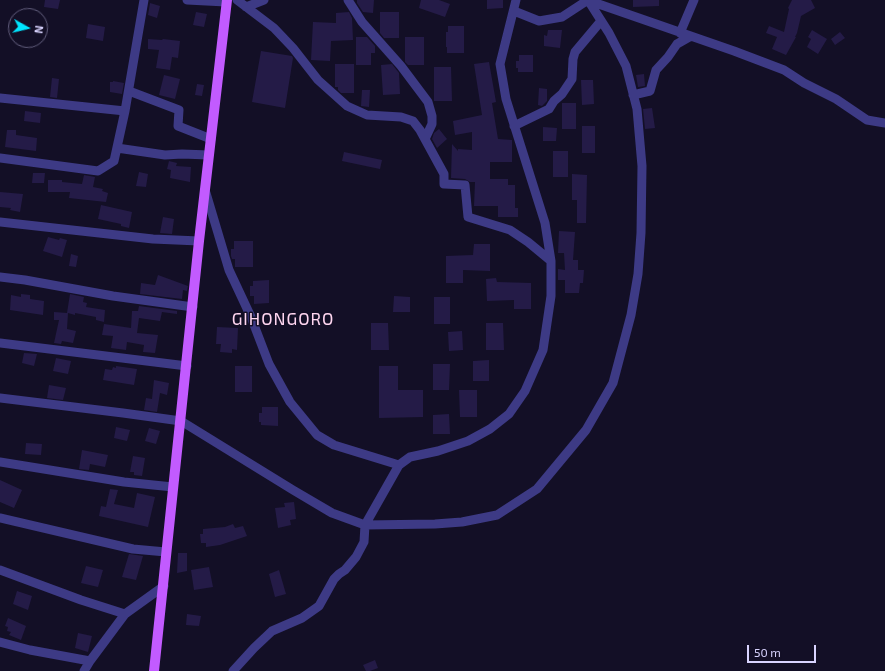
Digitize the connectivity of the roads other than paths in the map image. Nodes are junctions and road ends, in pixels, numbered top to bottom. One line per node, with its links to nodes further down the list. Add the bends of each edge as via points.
1 (144, 0): 15 (street)
2 (187, 0): 9 (street)
3 (237, 0): 10 (street)
4 (264, 0): 10 (street)
5 (348, 0): 21 (street, via 362,22 402,66 428,102 432,124)
6 (516, 0): 11 (street)
7 (589, 0): 11 (street, via 562,17 547,20 539,21); 12 (street); 13 (street)
8 (694, 0): 13 (street)
9 (226, 1): 22 (main road)
10 (246, 7): 21 (street, via 274,28 318,80 347,106 367,115 401,117 413,121)
11 (514, 11): 20 (street, via 500,64)
12 (601, 21): 16 (street, via 626,66); 20 (street, via 575,52 572,79 562,94 549,109)
13 (680, 33): 14 (street)
14 (690, 36): 16 (street, via 677,44 656,70 650,91); 19 (street, via 784,70 868,120)
15 (129, 91): 18 (street); 22 (street, via 179,110 178,126)
16 (633, 95): 40 (street, via 637,109 642,166 638,274 631,315 613,383 586,430 537,489 497,515 462,522)
17 (0, 98): 18 (street)
18 (125, 111): 23 (street)
19 (885, 123)
20 (514, 126): 29 (street, via 545,223)
21 (425, 138): 29 (street, via 444,174 444,184 465,185 468,217 510,230)
22 (211, 139): 24 (main road)
23 (117, 148): 24 (street, via 165,155); 25 (street, via 114,161 98,171)
24 (209, 155): 26 (main road)
25 (0, 158)
26 (206, 192): 28 (main road); 37 (street, via 229,270 269,364 290,402 317,435 334,445)
27 (0, 222): 28 (street, via 153,239)
28 (199, 241): 31 (main road)
29 (551, 261): 37 (street, via 551,296 543,350 525,391 509,414 490,429 468,440 438,451 410,457)
30 (0, 277): 31 (street)
31 (193, 307): 33 (main road)
32 (0, 343): 33 (street)
33 (187, 366): 35 (main road)
34 (0, 398): 35 (street)
35 (181, 422): 38 (main road); 40 (street, via 326,509)
36 (0, 462): 38 (street, via 124,482)
37 (399, 464): 40 (street)
38 (173, 487): 41 (main road)
39 (0, 518): 41 (street, via 133,549)
40 (365, 525): 49 (street, via 364,542 345,570 334,579 319,606 302,618 272,631)
41 (166, 552): 43 (main road)
42 (0, 570): 44 (street)
43 (164, 586): 44 (street); 47 (main road)
44 (125, 614): 46 (street)
45 (0, 642): 46 (street)
46 (90, 661): 48 (street)
47 (155, 670)
48 (84, 671)
49 (233, 671)

